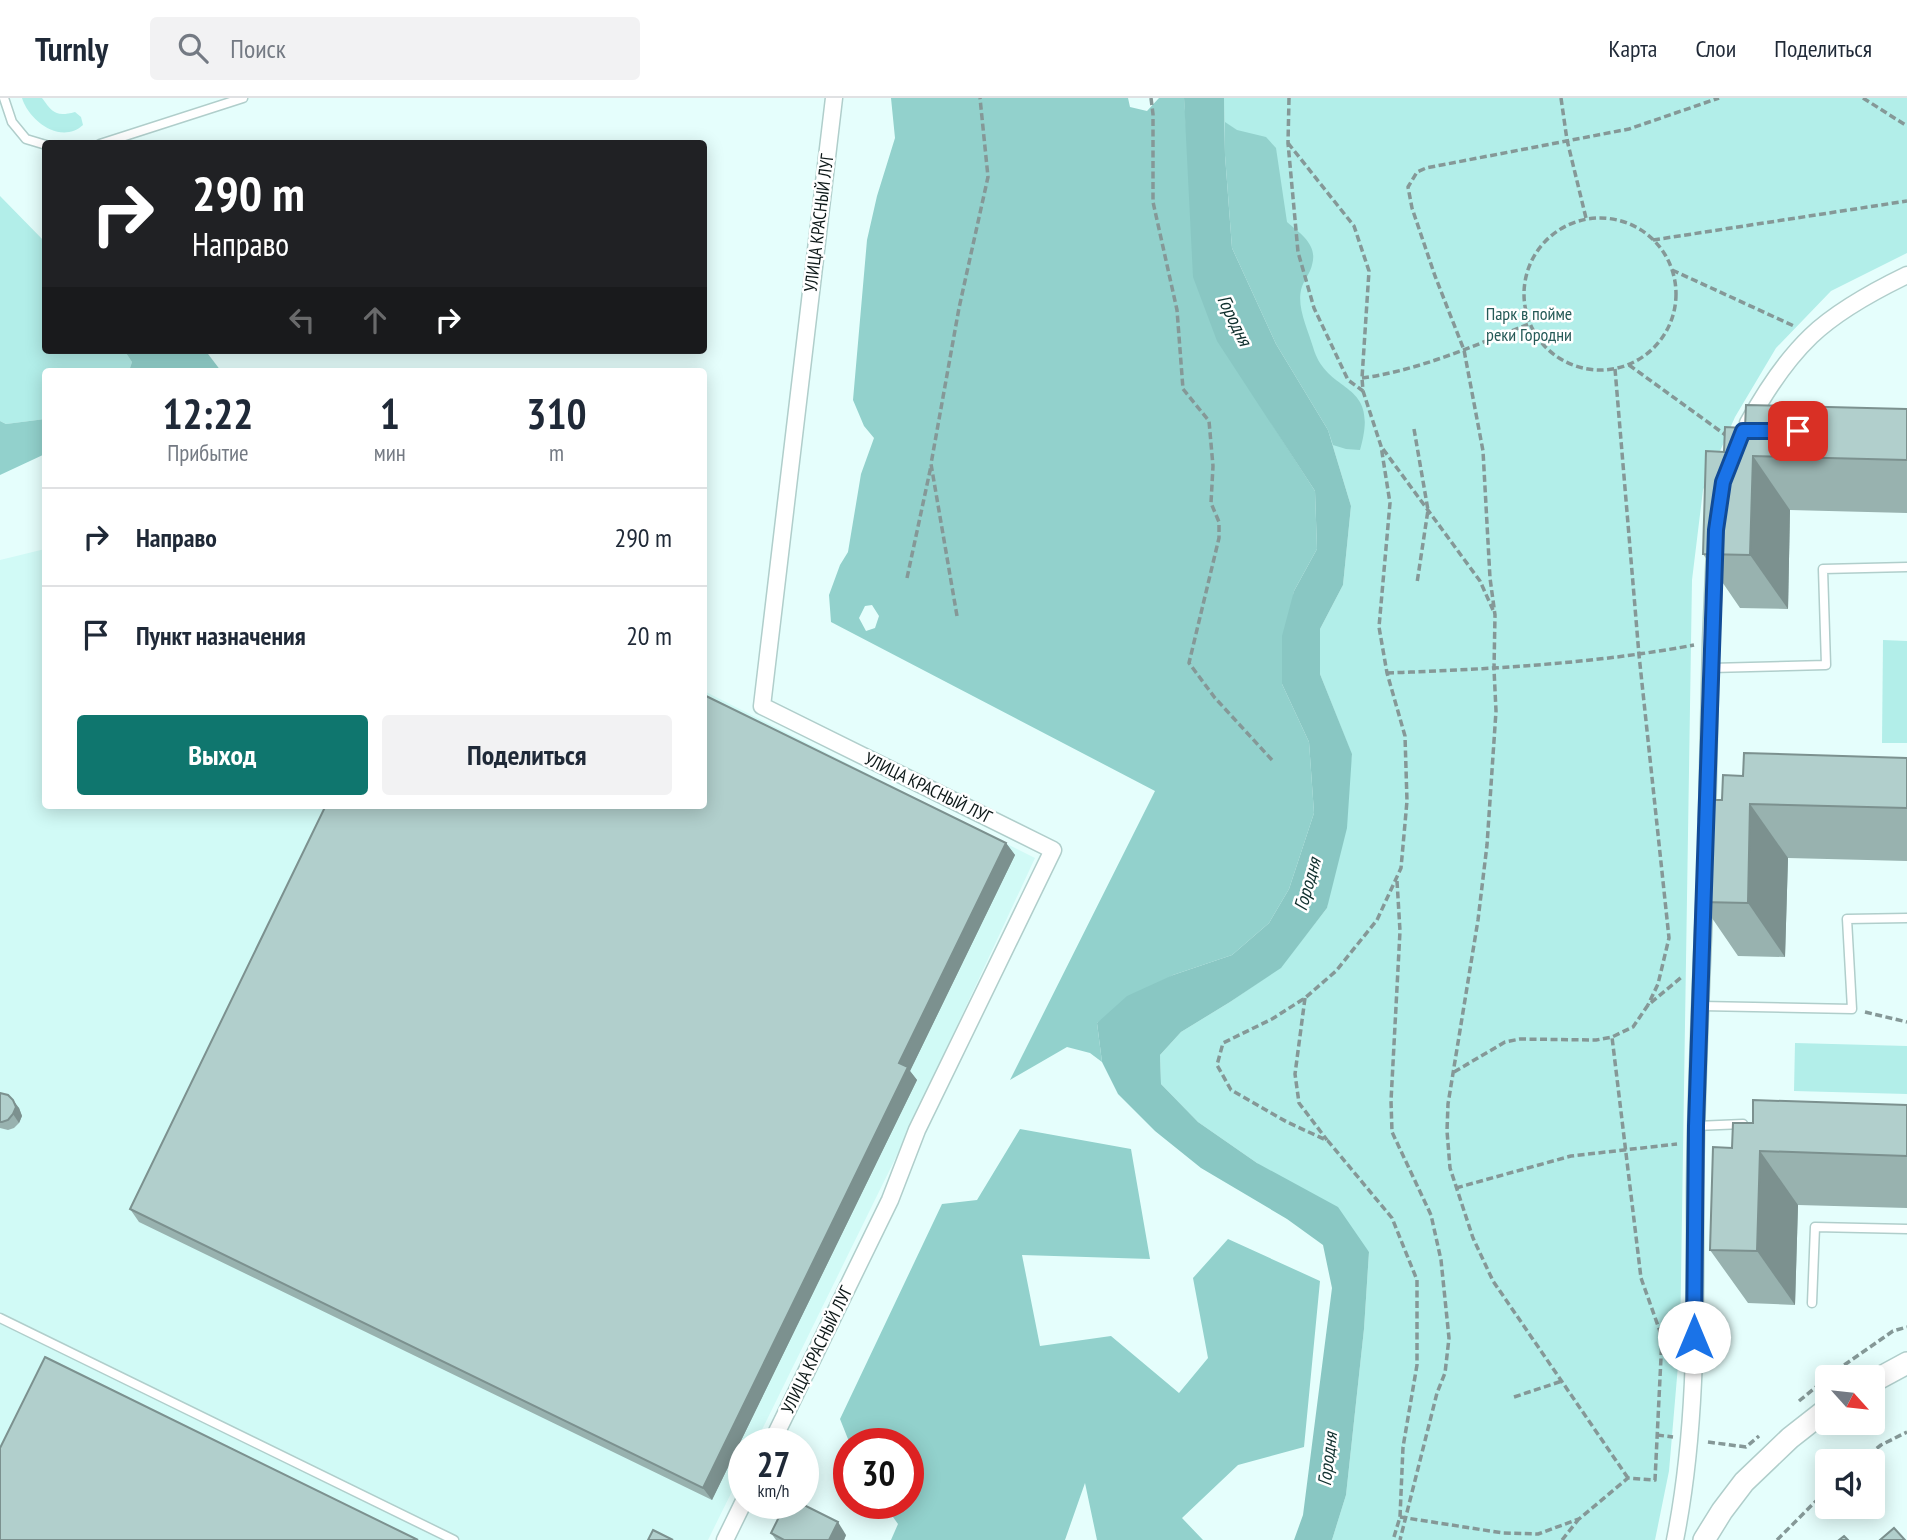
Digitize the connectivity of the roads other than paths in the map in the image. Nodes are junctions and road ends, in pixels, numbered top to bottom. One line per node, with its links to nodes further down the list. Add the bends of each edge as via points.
1 (4, 98): 5 (lane, via 12,122 26,139)
2 (243, 98): 4 (lane)
3 (834, 98): 23 (street, УЛИЦА КРАСНЫЙ ЛУГ, via 762,706 1053,850)
4 (112, 140)
5 (42, 144)
6 (1907, 275): 7 (street, via 1812,335 1758,405)
7 (1746, 435)
8 (1716, 530): 10 (street)
9 (1907, 567): 10 (lane, via 1823,569 1825,665)
10 (1711, 668): 11 (street, via 1716,777)
11 (1707, 829)
12 (1705, 868): 14 (street)
13 (1907, 918): 14 (lane, via 1847,919 1852,1009)
14 (1701, 1006): 16 (street)
15 (1749, 1124): 16 (lane)
16 (1696, 1134): 27 (street, via 1694,1365)
17 (1907, 1229): 18 (lane, via 1815,1227)
18 (1812, 1303)
19 (0, 1318): 25 (lane)
20 (1907, 1363): 21 (street)
21 (1885, 1375)
22 (1815, 1418): 28 (street, via 1744,1482)
23 (779, 1428)
24 (735, 1519): 26 (street)
25 (454, 1540)
26 (725, 1540)
27 (1675, 1540)
28 (1704, 1540)

